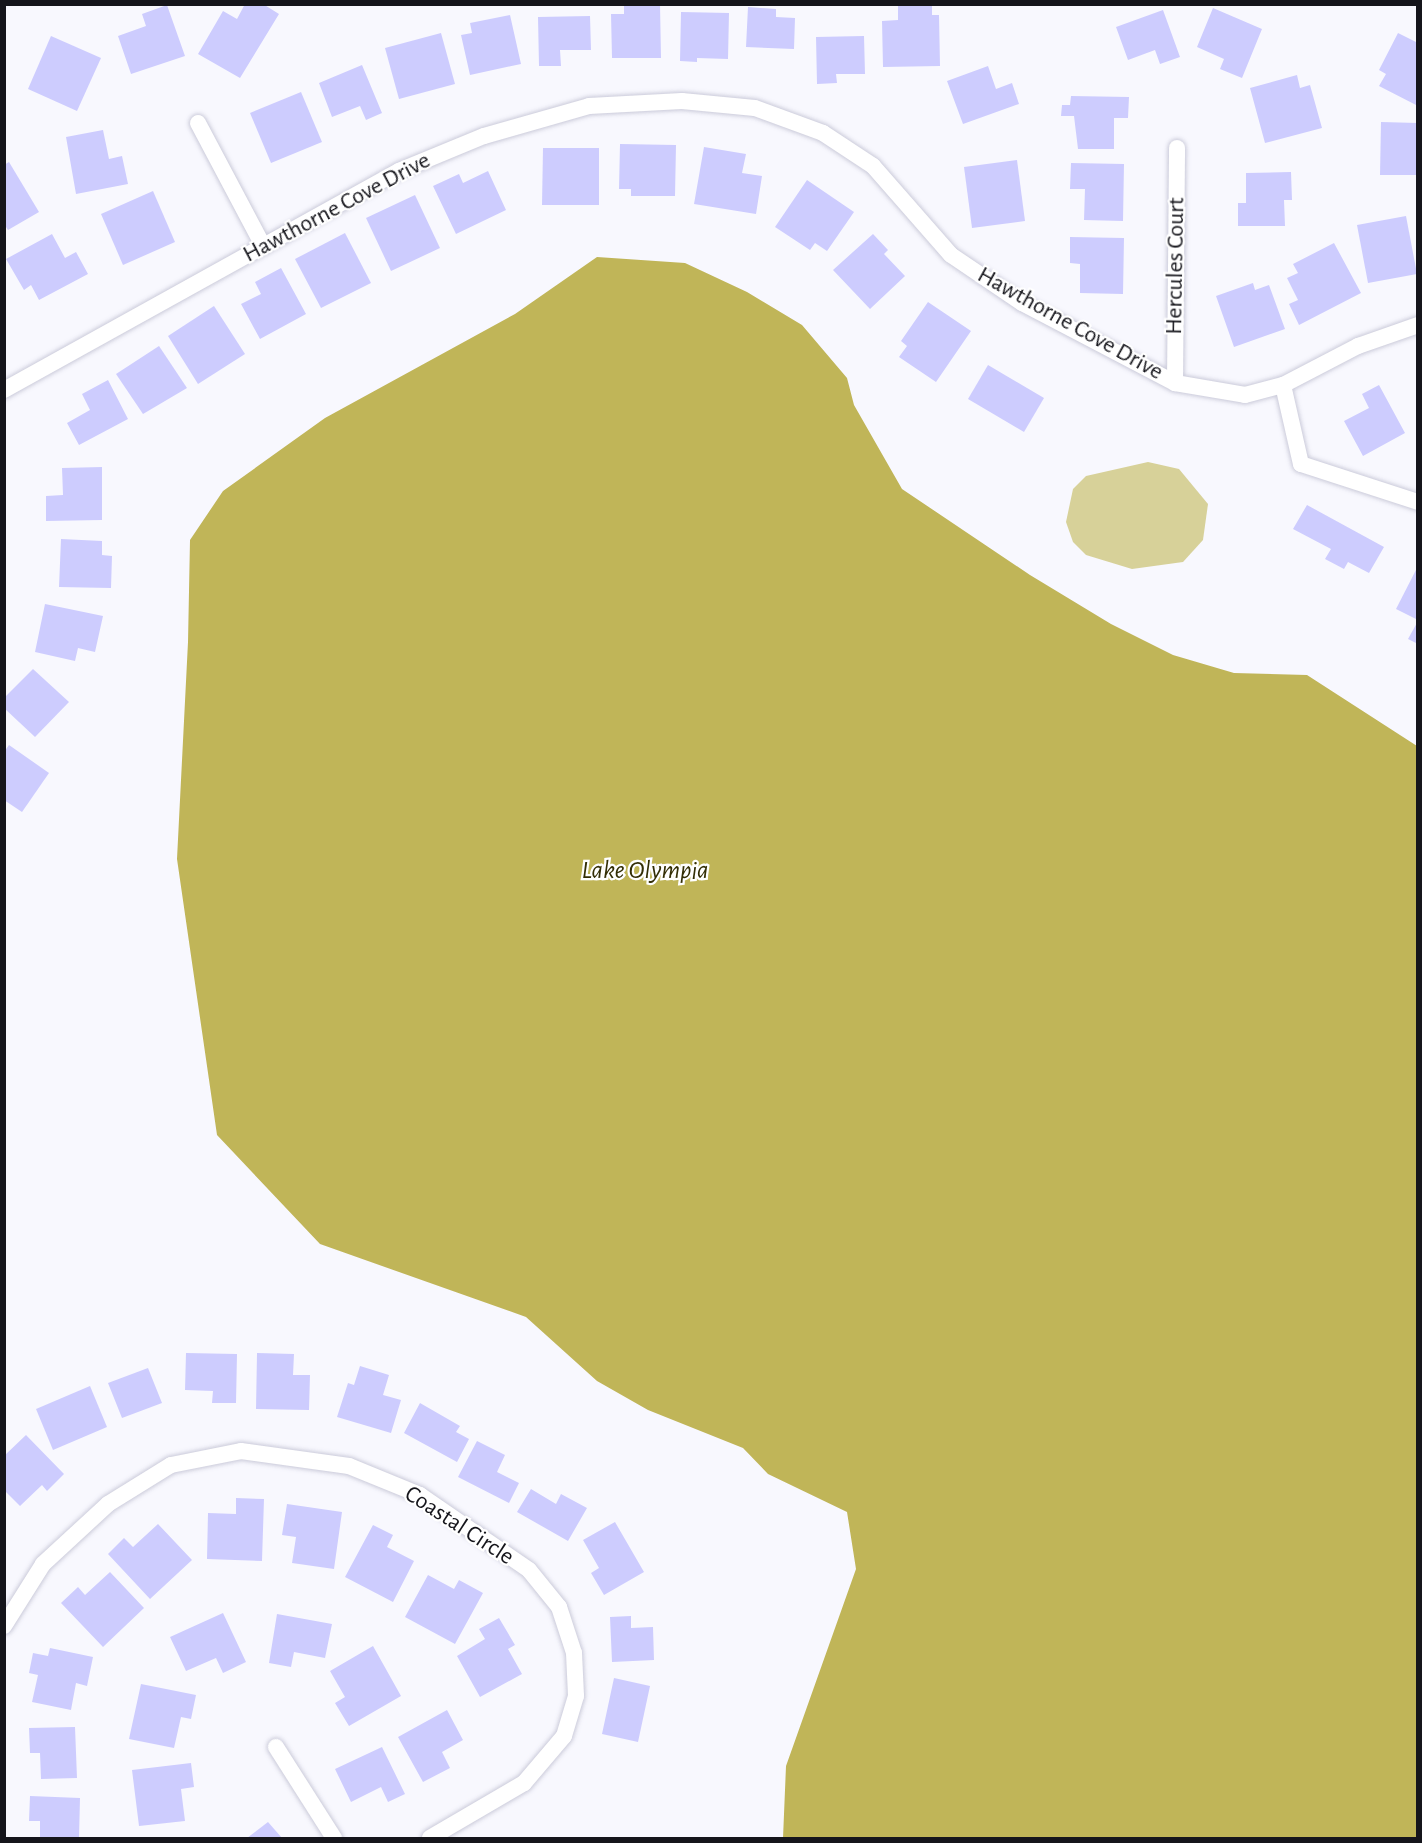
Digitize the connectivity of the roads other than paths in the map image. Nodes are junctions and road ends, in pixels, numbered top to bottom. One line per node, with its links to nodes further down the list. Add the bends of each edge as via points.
1 (198, 123): 3 (street)
2 (1177, 148): 5 (street, Hercules Court)
3 (263, 246): 5 (street, Hawthorne Cove Drive, via 399,171 484,136 589,106 682,101 755,108 823,133 873,166 951,255 1022,303); 7 (street, Hawthorne Cove Drive)
4 (1418, 325): 6 (street, Hawthorne Cove Drive, via 1358,346)
5 (1175, 383): 6 (street, Hawthorne Cove Drive, via 1245,395)
6 (1283, 385): 8 (street, via 1301,464)
7 (4, 390)
8 (1418, 502)
9 (4, 1626): 12 (street, Coastal Circle, via 43,1563 108,1504 171,1465 241,1451 349,1466 420,1495 528,1570 559,1607 574,1653 576,1696 564,1736 524,1783)
10 (276, 1747): 11 (street)
11 (334, 1839)
12 (430, 1839)

